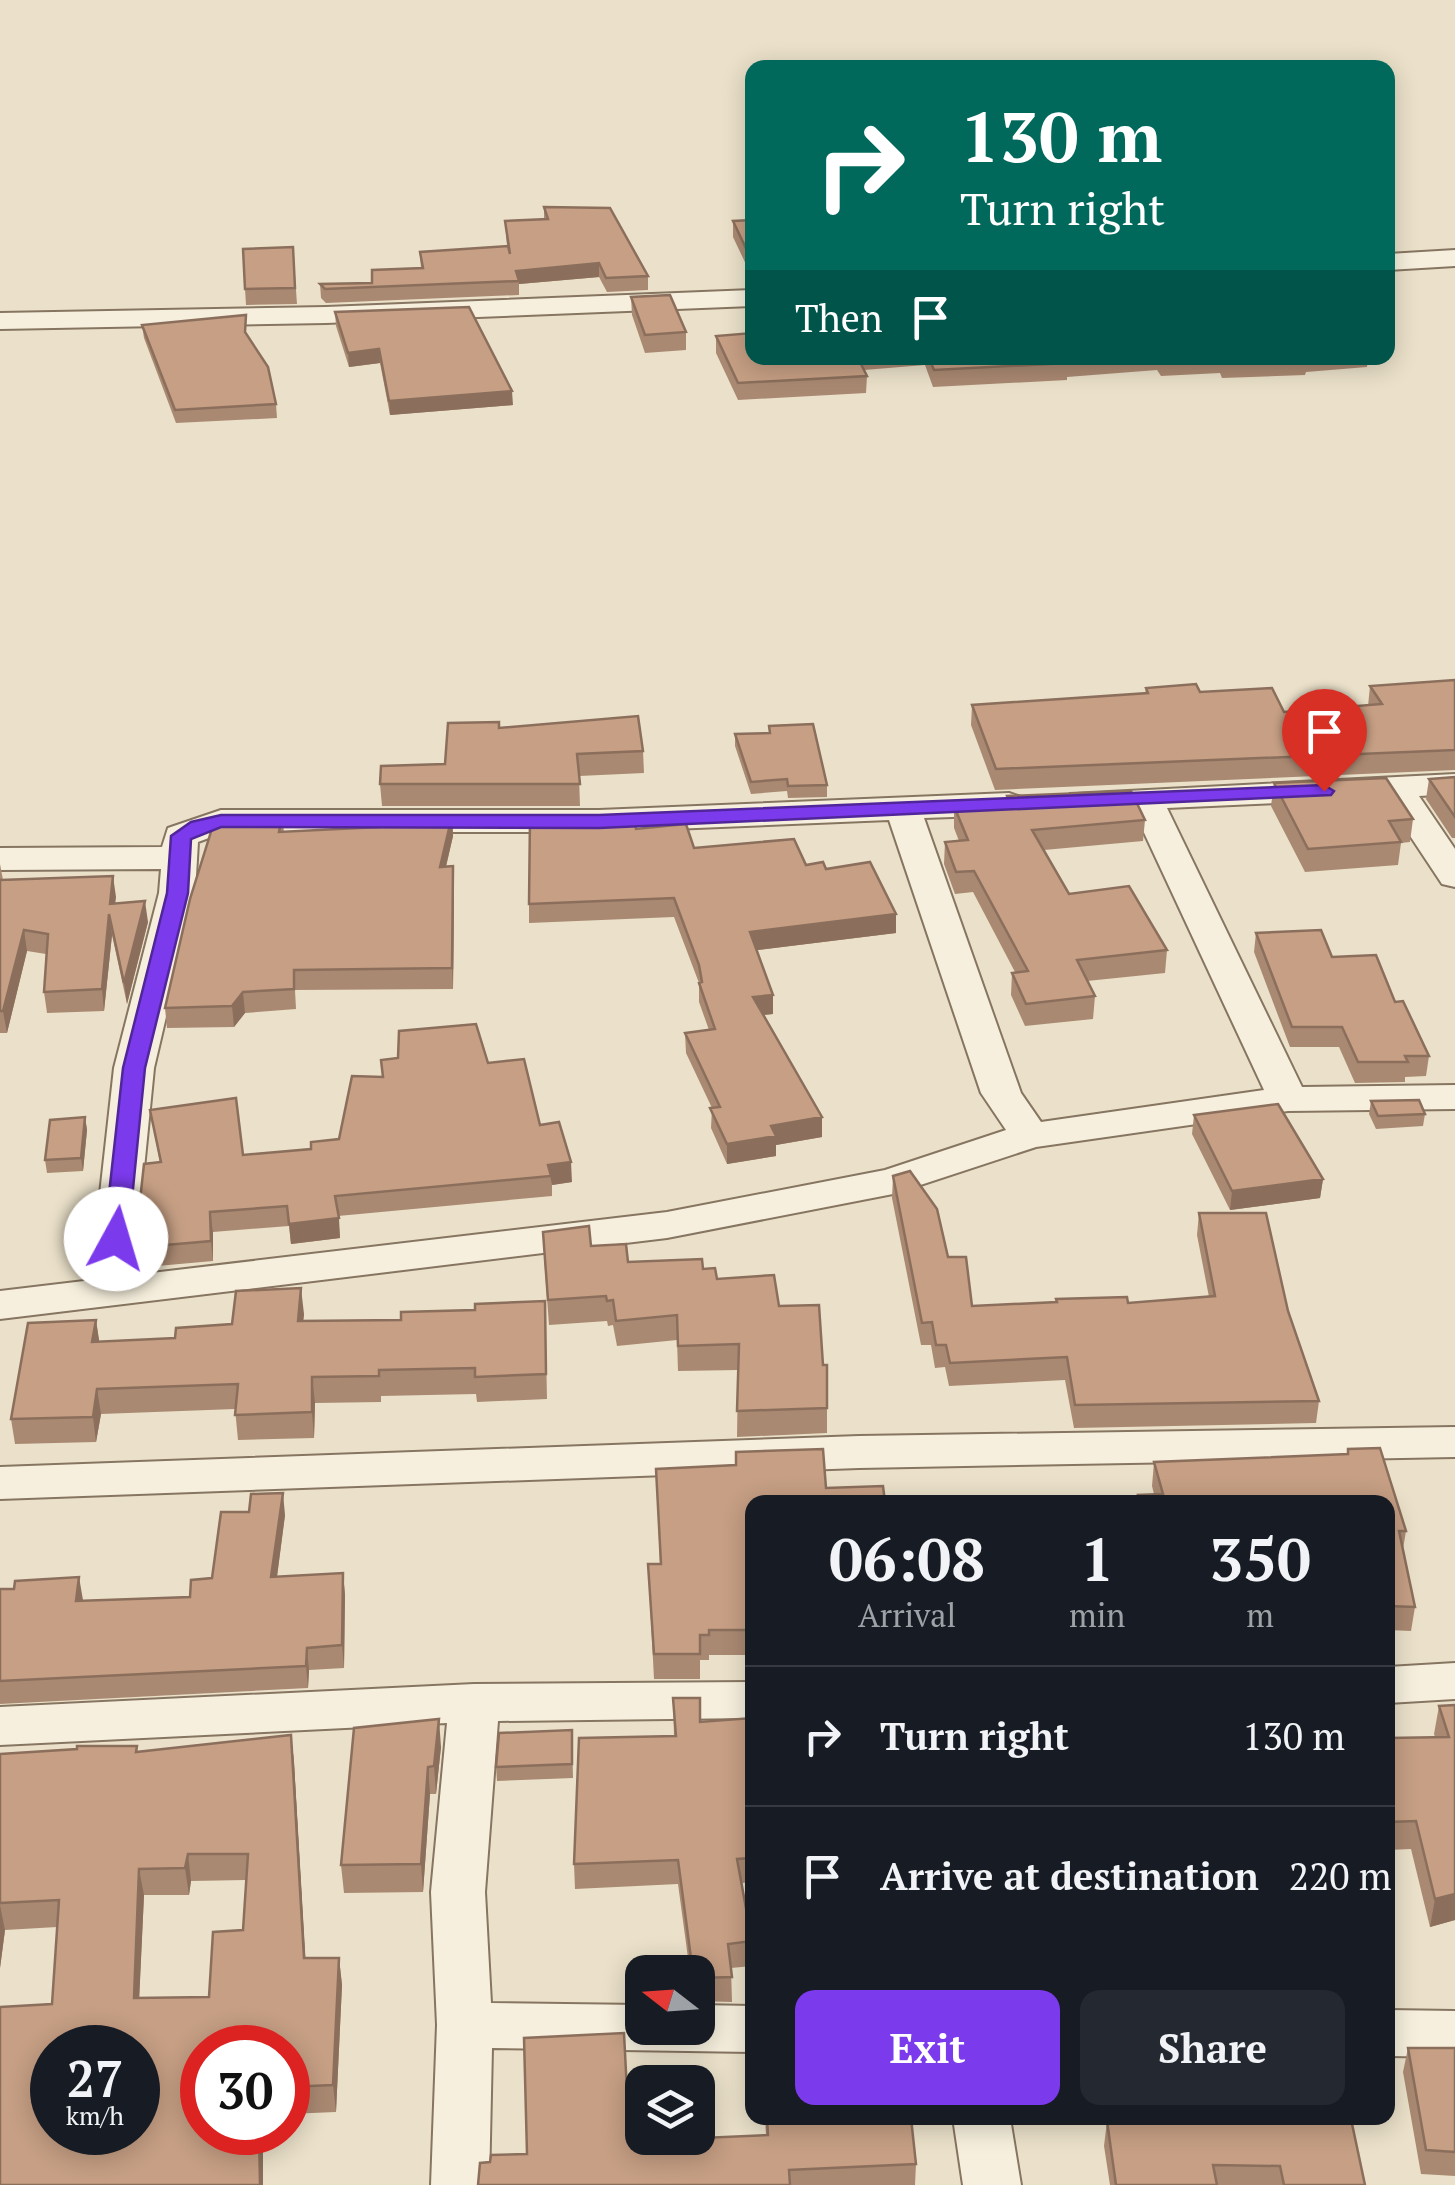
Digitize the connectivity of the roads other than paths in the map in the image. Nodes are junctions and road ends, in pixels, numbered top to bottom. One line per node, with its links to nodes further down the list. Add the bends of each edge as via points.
1 (1455, 258): 2 (street)
2 (1395, 262)
3 (745, 298): 4 (street)
4 (0, 321)
5 (1455, 784): 6 (street)
6 (1396, 788): 7 (street); 11 (street)
7 (1145, 798): 8 (street); 13 (street)
8 (904, 809): 9 (street, via 599,822 221,821 181,836); 14 (street, via 1000,1093)
9 (178, 858): 10 (street); 15 (street, via 177,893 134,1068 116,1239)
10 (0, 859)
11 (1455, 876)
12 (1455, 1097): 13 (street)
13 (1288, 1099): 14 (street)
14 (1030, 1136): 15 (street, via 892,1181 667,1226)
15 (124, 1289): 16 (street)
16 (0, 1306)
17 (1455, 1442): 18 (street, via 859,1452)
18 (0, 1482)
19 (1455, 1681): 20 (street)
20 (1395, 1685)
21 (745, 1700): 22 (street)
22 (474, 1703): 23 (street); 24 (street, via 458,1892)
23 (0, 1726)
24 (465, 2025): 25 (street); 29 (street)
25 (745, 2030)
26 (1395, 2033): 27 (street)
27 (1455, 2034)
28 (983, 2125): 30 (street)
29 (460, 2185)
30 (992, 2185)

